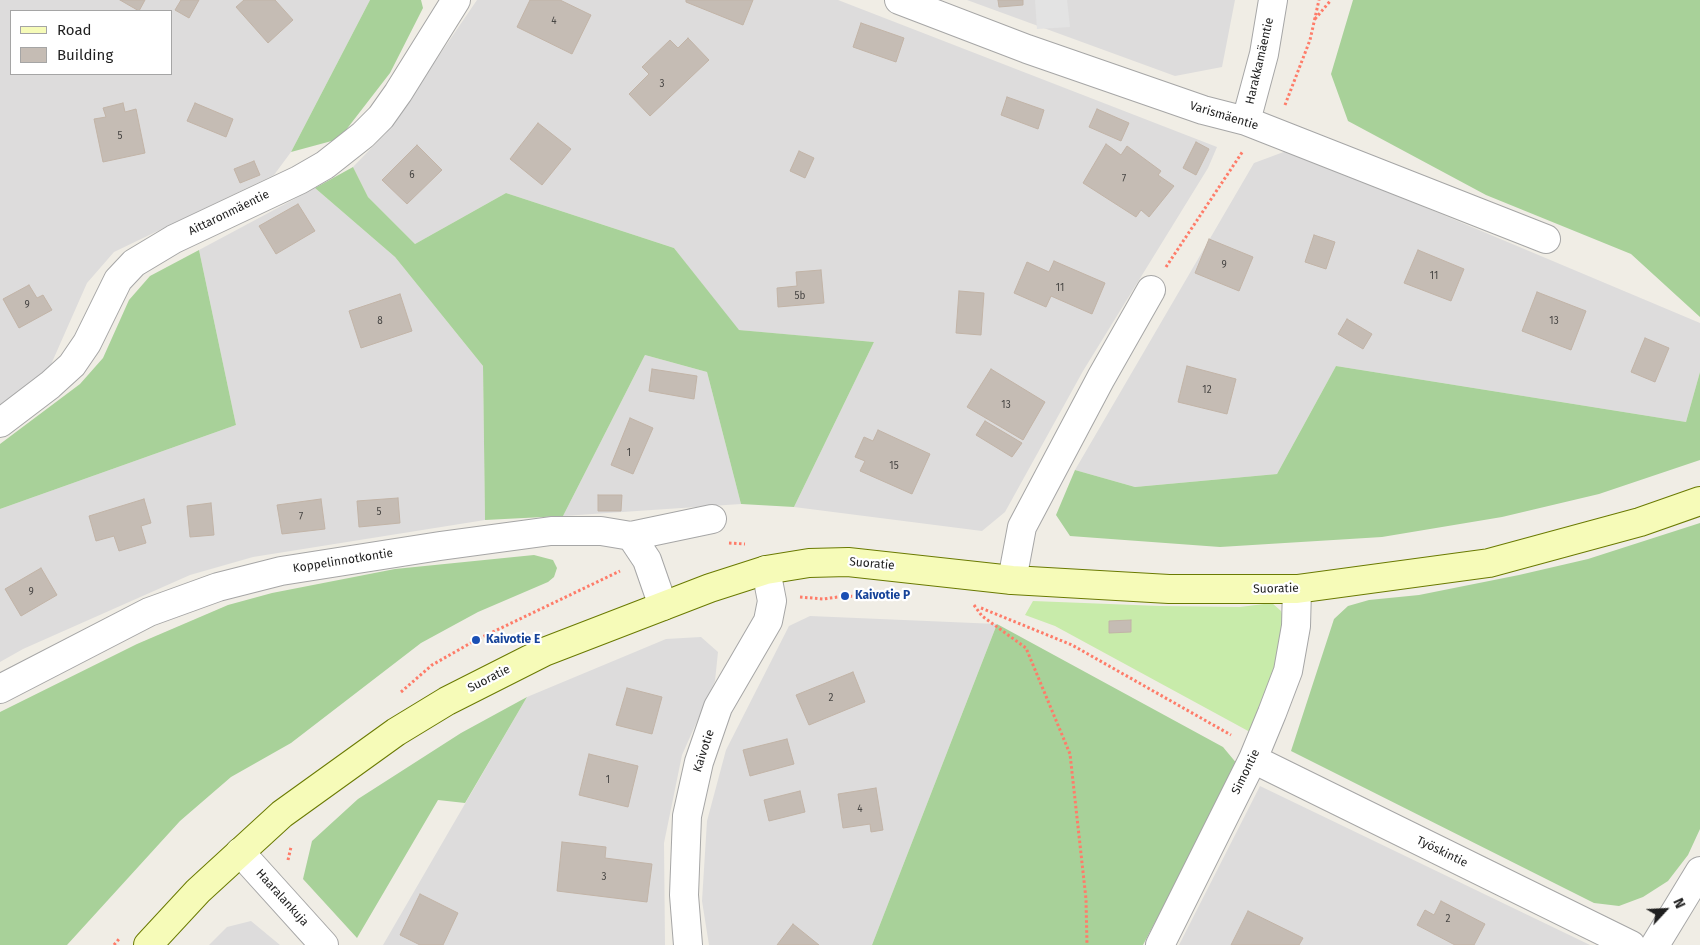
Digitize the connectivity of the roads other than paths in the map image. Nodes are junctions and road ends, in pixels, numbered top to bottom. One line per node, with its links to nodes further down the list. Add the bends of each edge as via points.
1 (456, 0): 7 (street, Aittaronmäentie, via 398,93 363,135 325,165 299,180 174,239 134,263 113,287 87,343 72,366)
2 (898, 0): 4 (street, Varismäentie, via 1036,52 1203,110)
3 (1273, 0): 4 (street, Harakkamäentie, via 1264,54)
4 (1246, 121): 5 (street, Varismäentie)
5 (1546, 239)
6 (1151, 290): 12 (street, via 1022,527)
7 (0, 423)
8 (1700, 501): 13 (street, Suoratie, via 1640,522 1489,563)
9 (712, 519): 10 (street)
10 (631, 536): 14 (street, via 647,560); 15 (street, Koppelinnotkontie, via 601,531 551,531 281,571 218,587 148,612)
11 (766, 570): 12 (street, Suoratie, via 809,563 848,562); 14 (street, Suoratie); 21 (street, Kaivotie, via 772,601 768,621 718,707 699,762 687,816 684,895)
12 (1012, 580): 13 (street, Suoratie, via 1169,589)
13 (1297, 589): 16 (street, Simontie, via 1296,626 1288,671)
14 (664, 606): 17 (street, Suoratie, via 544,652 447,701 340,771 282,814)
15 (0, 689)
16 (1254, 759): 22 (street, Simontie); 23 (street, Työskintie)
17 (240, 852): 19 (street, Suoratie); 20 (street, Haaralankuja)
18 (1700, 871): 24 (street)
19 (148, 945)
20 (324, 945)
21 (688, 945)
22 (1160, 945)
23 (1631, 945)
24 (1655, 945)

